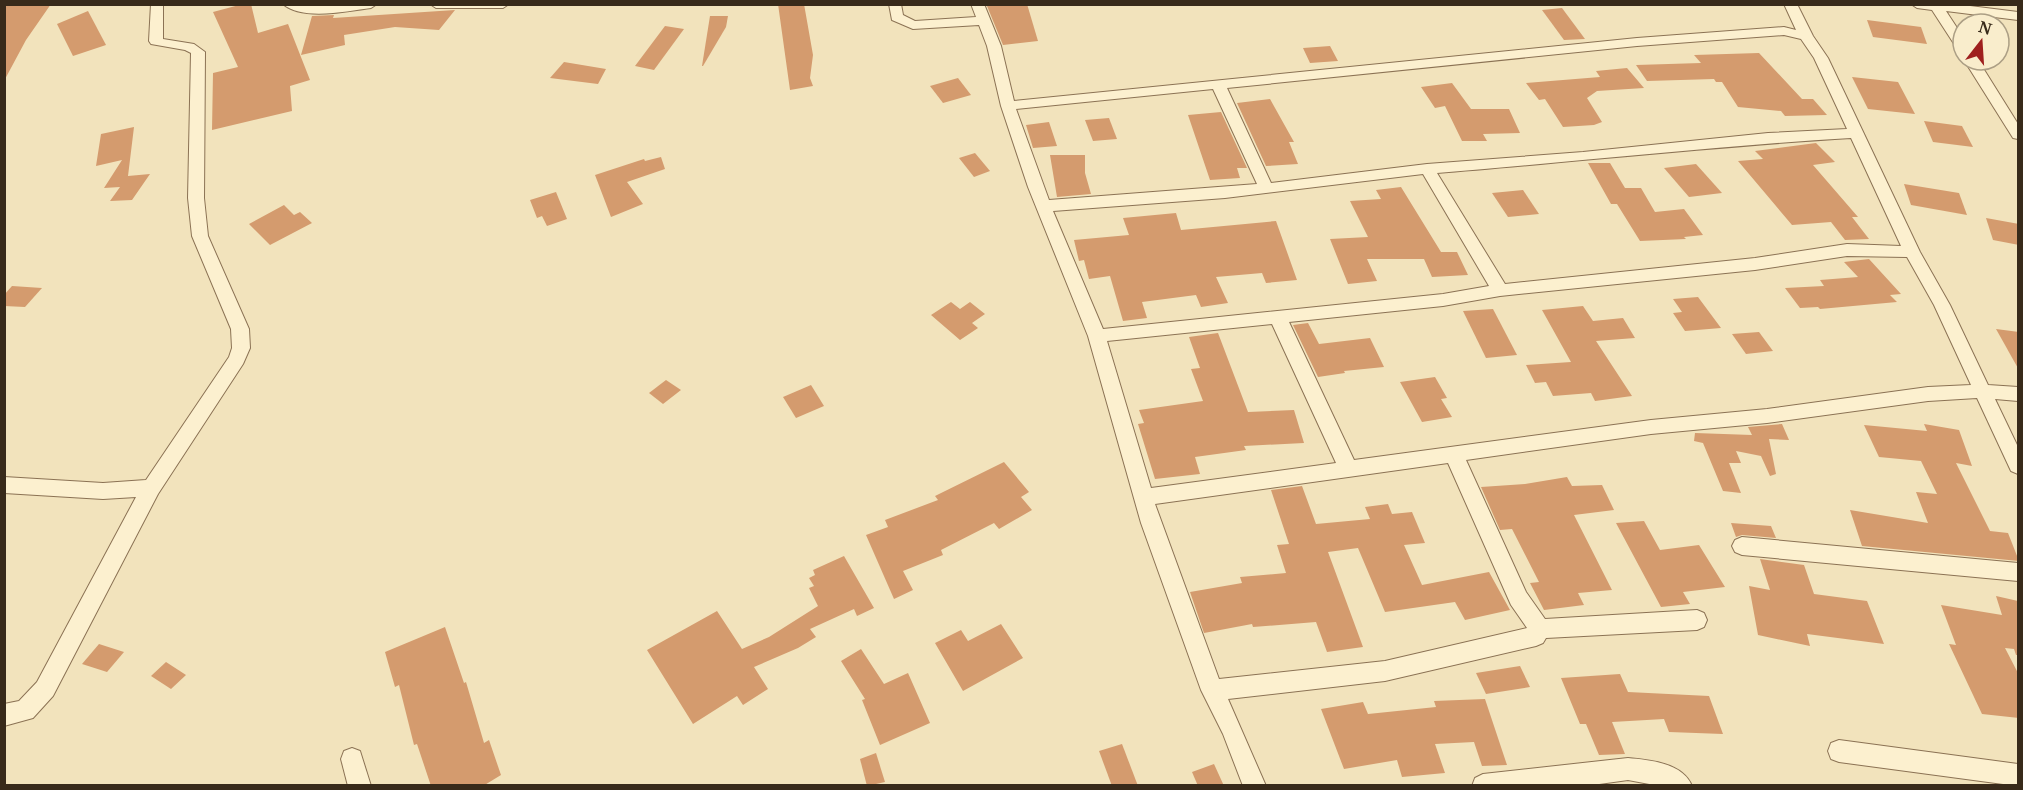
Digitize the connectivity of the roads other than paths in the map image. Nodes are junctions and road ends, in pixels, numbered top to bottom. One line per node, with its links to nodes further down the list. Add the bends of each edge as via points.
1 (157, 4): 32 (street, via 156,41 198,52 196,198 200,236 232,305 242,340 237,359)
2 (289, 4): 3 (street, via 310,9)
3 (371, 4)
4 (436, 4): 5 (street)
5 (503, 4)
6 (895, 4): 10 (street, via 897,17 913,25)
7 (1790, 4): 13 (street)
8 (1917, 4): 9 (street)
9 (1937, 7): 11 (street); 12 (street)
10 (980, 13): 16 (street)
11 (2019, 16)
12 (1951, 29)
13 (1806, 36): 15 (street, via 1784,31 1637,42); 17 (street, via 1821,58)
14 (1979, 72): 18 (street)
15 (1218, 84): 16 (street); 20 (street)
16 (1008, 106): 21 (street)
17 (1857, 134): 19 (street, via 1768,138); 22 (street)
18 (2019, 135)
19 (1427, 169): 20 (street); 23 (street)
20 (1266, 188): 21 (street)
21 (1044, 206): 25 (street)
22 (1912, 252): 23 (street, via 1847,250 1755,264); 26 (street)
23 (1500, 290): 24 (street)
24 (1278, 318): 25 (street); 30 (street)
25 (1097, 336): 33 (street)
26 (1983, 391): 27 (street); 28 (street, via 1928,394); 29 (street)
27 (2019, 394)
28 (1454, 454): 30 (street); 37 (street, via 1518,598)
29 (2019, 466)
30 (1348, 467): 33 (street)
31 (4, 485): 32 (street, via 103,491)
32 (151, 488): 39 (street, via 45,689 25,710)
33 (1144, 497): 38 (street)
34 (1742, 546): 35 (street)
35 (2019, 572)
36 (1697, 620): 37 (street)
37 (1540, 629): 38 (street, via 1536,636 1385,670)
38 (1212, 690): 44 (street)
39 (4, 715)
40 (1839, 751): 42 (street)
41 (352, 759): 43 (street)
42 (2019, 775)
43 (360, 786)
44 (1255, 786)
45 (1483, 786): 46 (street, via 1628,769 1673,778)
46 (1681, 786)

